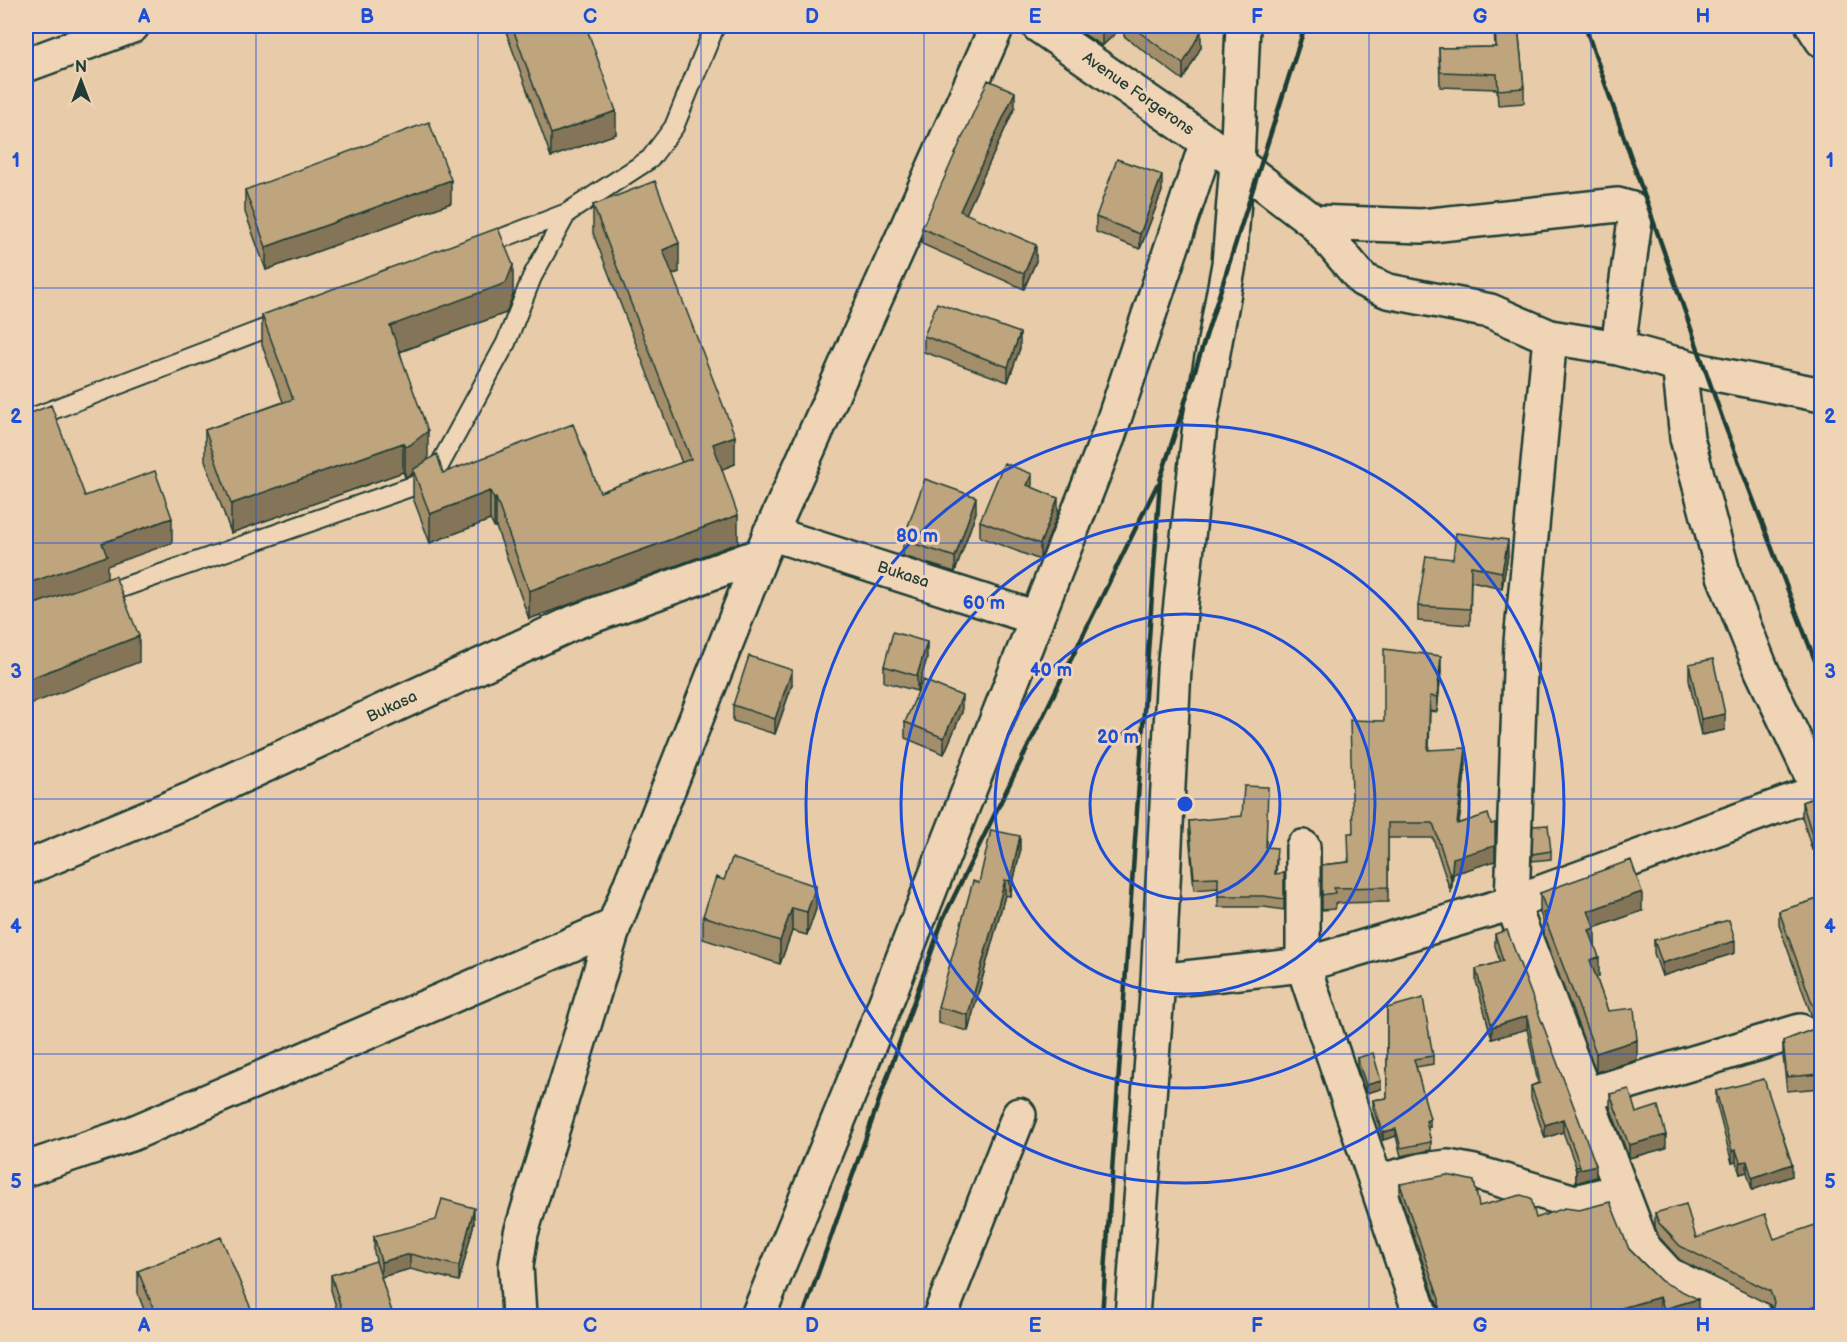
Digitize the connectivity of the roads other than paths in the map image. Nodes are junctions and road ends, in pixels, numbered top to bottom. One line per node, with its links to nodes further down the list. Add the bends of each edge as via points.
1 (132, 26): 8 (street)
2 (715, 26): 11 (lane, via 674,127 650,159)
3 (997, 26): 20 (street)
4 (1039, 26): 9 (street, Avenue Forgerons)
5 (1243, 26): 10 (street)
6 (1813, 26): 7 (street)
7 (1821, 40)
8 (26, 65)
9 (1207, 142): 10 (street, Avenue Forgerons); 22 (street, via 1108,437)
10 (1237, 163): 12 (street, Avenue Forgerons); 29 (street, via 1229,264 1200,424 1174,669)
11 (567, 213): 13 (lane); 21 (lane, via 532,277 506,343 439,466 429,475 416,485)
12 (1314, 222): 15 (street, Avenue Forgerons, via 1363,280 1388,291 1490,311); 16 (street, via 1422,226 1618,205 1632,209 1635,219)
13 (464, 252)
14 (300, 315): 19 (lane)
15 (1550, 337): 16 (street, Avenue Forgerons); 26 (street, via 1521,642)
16 (1618, 348): 17 (street, Avenue Forgerons)
17 (1679, 364): 18 (street, Avenue Forgerons); 23 (street, via 1687,438 1724,576 1762,671)
18 (1821, 395)
19 (26, 420)
20 (766, 544): 22 (street, Bukasa); 25 (street, Bukasa, via 575,622 194,798); 27 (street)
21 (81, 602)
22 (1036, 618): 37 (street)
23 (1820, 791): 26 (street)
24 (1302, 847): 28 (street)
25 (26, 868)
26 (1512, 903): 28 (street); 31 (street)
27 (614, 926): 33 (street, via 130,1134); 36 (street, via 521,1233)
28 (1303, 965): 29 (street); 34 (street)
29 (1158, 981): 39 (street)
30 (1800, 1031): 31 (street)
31 (1585, 1095): 35 (street)
32 (1019, 1115): 38 (street)
33 (26, 1169)
34 (1376, 1182): 35 (street, via 1448,1167 1575,1202); 40 (street)
35 (1620, 1191): 41 (street, via 1643,1247 1669,1275)
36 (514, 1315)
37 (758, 1317)
38 (940, 1317)
39 (1132, 1317)
40 (1421, 1317)
41 (1755, 1317)

